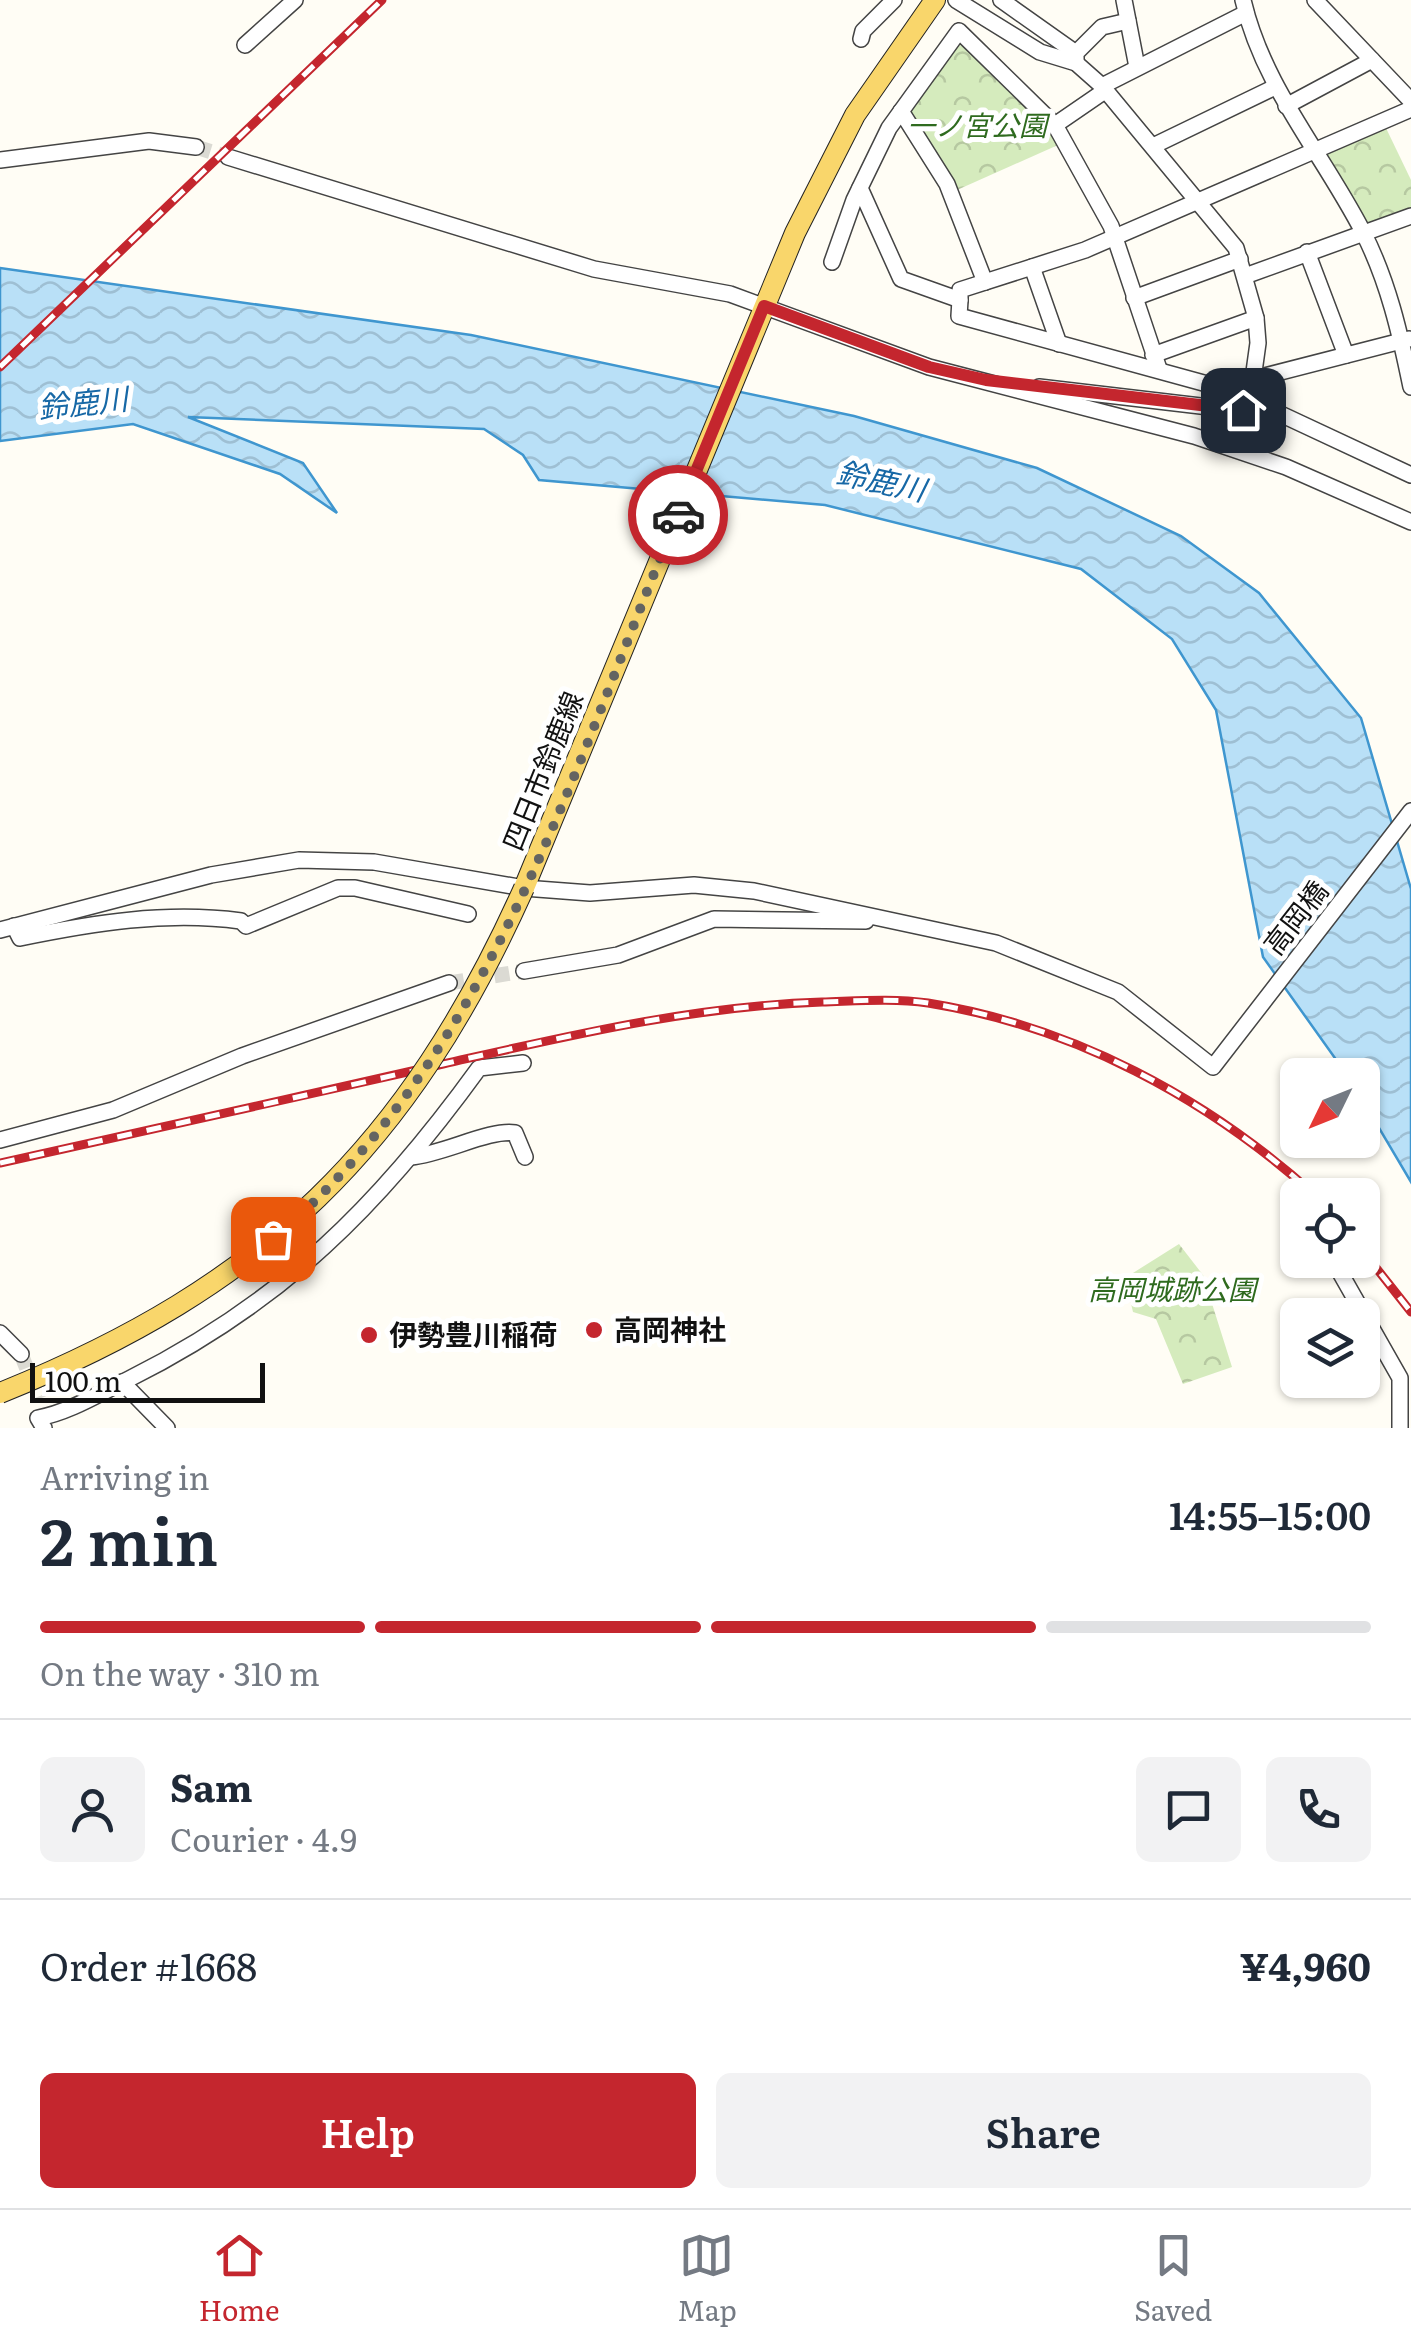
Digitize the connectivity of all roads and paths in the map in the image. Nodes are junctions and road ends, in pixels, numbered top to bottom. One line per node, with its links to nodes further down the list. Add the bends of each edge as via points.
1 (294, 0): 11 (street)
2 (894, 0): 10 (street)
3 (935, 0): 40 (main road, 四日市鈴鹿線, via 855,114)
4 (956, 0): 12 (street, via 1040,52)
5 (1001, 0): 12 (street)
6 (1124, 0): 9 (street)
7 (1315, 0): 13 (street)
8 (1244, 6): 14 (street); 15 (street)
9 (1128, 21): 12 (street, via 1102,27); 14 (street)
10 (861, 39)
11 (245, 45)
12 (1076, 58): 16 (street)
13 (1372, 60): 17 (street); 18 (street)
14 (1137, 66): 16 (street)
15 (1275, 87): 18 (street); 22 (street)
16 (1104, 88): 21 (street); 22 (street)
17 (1411, 101)
18 (1286, 106): 24 (street)
19 (1411, 110): 24 (street)
20 (901, 111): 21 (street, via 959,31); 27 (street); 37 (street, via 947,184)
21 (1056, 125): 31 (street)
22 (1153, 146): 28 (street)
23 (196, 147): 26 (street, via 148,141)
24 (1313, 150): 28 (street); 30 (street)
25 (228, 158): 40 (street, via 594,268 730,294)
26 (0, 160)
27 (860, 188): 34 (street); 39 (street, via 901,279)
28 (1196, 200): 31 (street); 33 (street)
29 (1411, 216): 30 (street)
30 (1364, 234): 32 (street); 42 (street)
31 (1113, 238): 35 (street); 38 (street)
32 (1307, 252): 36 (street); 44 (street)
33 (1240, 259): 36 (street); 38 (street)
34 (832, 262)
35 (1032, 267): 37 (street); 43 (street)
36 (1245, 276): 41 (street)
37 (985, 282): 39 (street, via 960,290)
38 (1134, 298): 45 (street)
39 (960, 300): 43 (street, via 959,316)
40 (762, 311): 47 (street); 53 (main road, 四日市鈴鹿線)
41 (1256, 318): 45 (street); 46 (street)
42 (1406, 340): 44 (street); 48 (street)
43 (1059, 344): 45 (street)
44 (1346, 355): 46 (street)
45 (1156, 362): 49 (street)
46 (1254, 379): 49 (street)
47 (986, 380): 49 (street, via 1243,410); 51 (street, via 1286,466)
48 (1411, 387)
49 (1247, 398): 50 (street)
50 (1411, 475)
51 (1411, 522)
52 (1411, 811): 55 (street, 高岡橋, via 1213,1067 1118,992 996,944)
53 (524, 888): 55 (street, via 590,894 694,884); 56 (street, via 374,862 299,860 211,874); 67 (main road, 四日市鈴鹿線, bridge, via 468,1005 419,1083 308,1207 249,1258 142,1328)
54 (468, 914): 56 (street, via 338,888 246,926 241,920 137,918 20,938)
55 (905, 921): 57 (street, via 714,919 618,955)
56 (7, 928)
57 (524, 971)
58 (449, 983): 60 (street, via 123,1106)
59 (523, 1063): 61 (street, via 479,1068)
60 (0, 1140)
61 (411, 1157): 62 (street, via 463,1147 502,1130 516,1132); 66 (street, via 274,1293)
62 (526, 1157)
63 (1343, 1278): 71 (street, via 1400,1378)
64 (0, 1333): 65 (street)
65 (21, 1354)
66 (122, 1382): 69 (street); 70 (street)
67 (0, 1394)
68 (39, 1399): 69 (street)
69 (45, 1422)
70 (167, 1428)
71 (1400, 1428)

